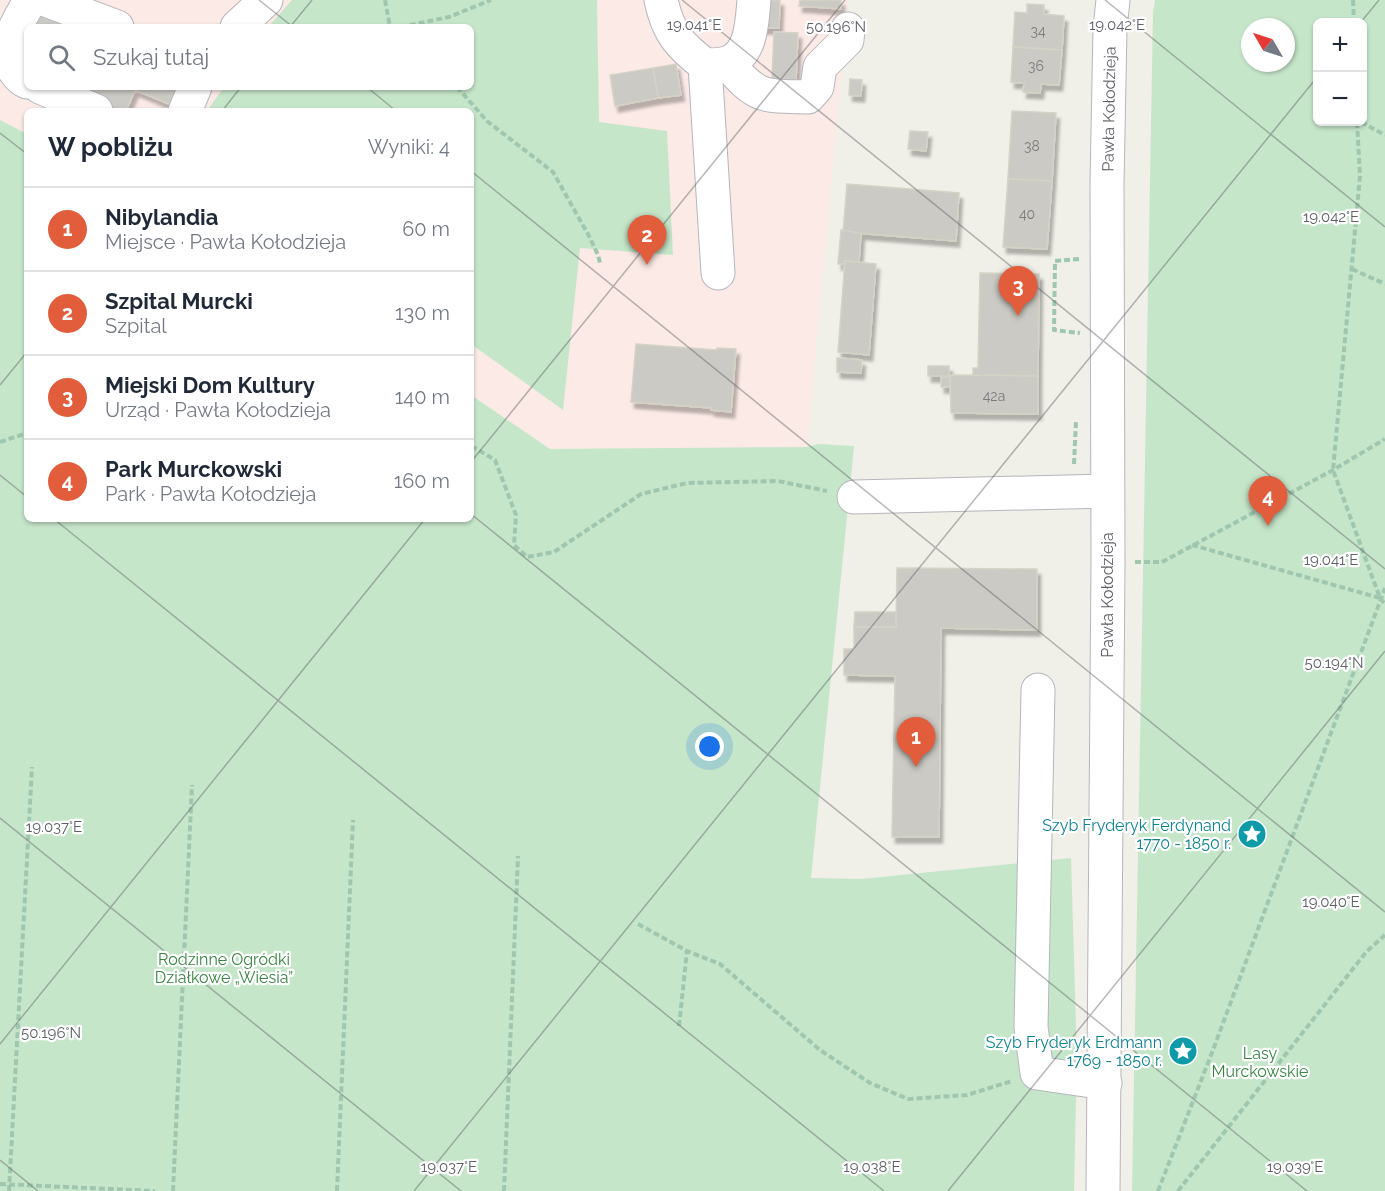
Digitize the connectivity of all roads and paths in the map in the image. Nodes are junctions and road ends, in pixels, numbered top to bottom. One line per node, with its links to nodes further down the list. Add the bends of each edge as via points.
1 (31, 0): 18 (street, via 8,50 13,68)
2 (46, 0): 12 (street)
3 (266, 0): 13 (street)
4 (385, 0): 14 (path)
5 (490, 0): 15 (path)
6 (661, 0): 17 (street, via 675,38 684,49)
7 (740, 0): 17 (street, via 741,15 736,29)
8 (754, 0): 17 (street, via 748,42 738,56)
9 (1113, 0): 36 (street, Pawła Kołodzieja, via 1107,183)
10 (1353, 0): 11 (path)
11 (1354, 18)
12 (109, 24)
13 (240, 24)
14 (389, 24)
15 (414, 24)
16 (848, 29): 17 (street, via 847,40 820,67 818,87 808,97 773,97 759,92)
17 (716, 64): 29 (street)
18 (24, 81)
19 (47, 90): 22 (street)
20 (194, 90): 23 (street)
21 (460, 90): 27 (path, via 488,121 553,172)
22 (89, 108)
23 (185, 108)
24 (1359, 126): 28 (path, via 1360,176)
25 (1367, 126): 26 (path)
26 (1385, 135)
27 (600, 263)
28 (1352, 269): 30 (path); 35 (path)
29 (718, 273)
30 (1385, 284)
31 (24, 434): 33 (path)
32 (1385, 439): 35 (path)
33 (0, 442)
34 (474, 448): 37 (path, via 495,460 516,514 514,545 527,557 554,552 641,494 687,483 778,481)
35 (1333, 470): 38 (path); 41 (path)
36 (1107, 491): 37 (street); 39 (street, Pawła Kołodzieja)
37 (854, 497)
38 (1192, 545): 39 (path, via 1162,561); 41 (path)
39 (1108, 562): 53 (street, Pawła Kołodzieja)
40 (1385, 588): 41 (path)
41 (1380, 598): 42 (path); 62 (path)
42 (1385, 604)
43 (1038, 690): 52 (street, via 1031,1027)
44 (32, 767): 55 (path)
45 (192, 785): 58 (path)
46 (353, 820): 59 (path)
47 (518, 856): 60 (path)
48 (638, 924): 50 (path)
49 (1385, 935): 63 (path, via 1367,951)
50 (687, 951): 51 (path); 52 (path, via 720,964 820,1050 870,1083 908,1099 967,1095)
51 (679, 1026)
52 (1037, 1073): 53 (street)
53 (1105, 1083): 61 (street, Pawła Kołodzieja)
54 (0, 1184): 55 (path)
55 (9, 1185): 56 (path); 57 (path)
56 (9, 1191)
57 (155, 1191)
58 (173, 1191)
59 (337, 1191)
60 (504, 1191)
61 (1103, 1191)
62 (1158, 1191)
63 (1178, 1191)

